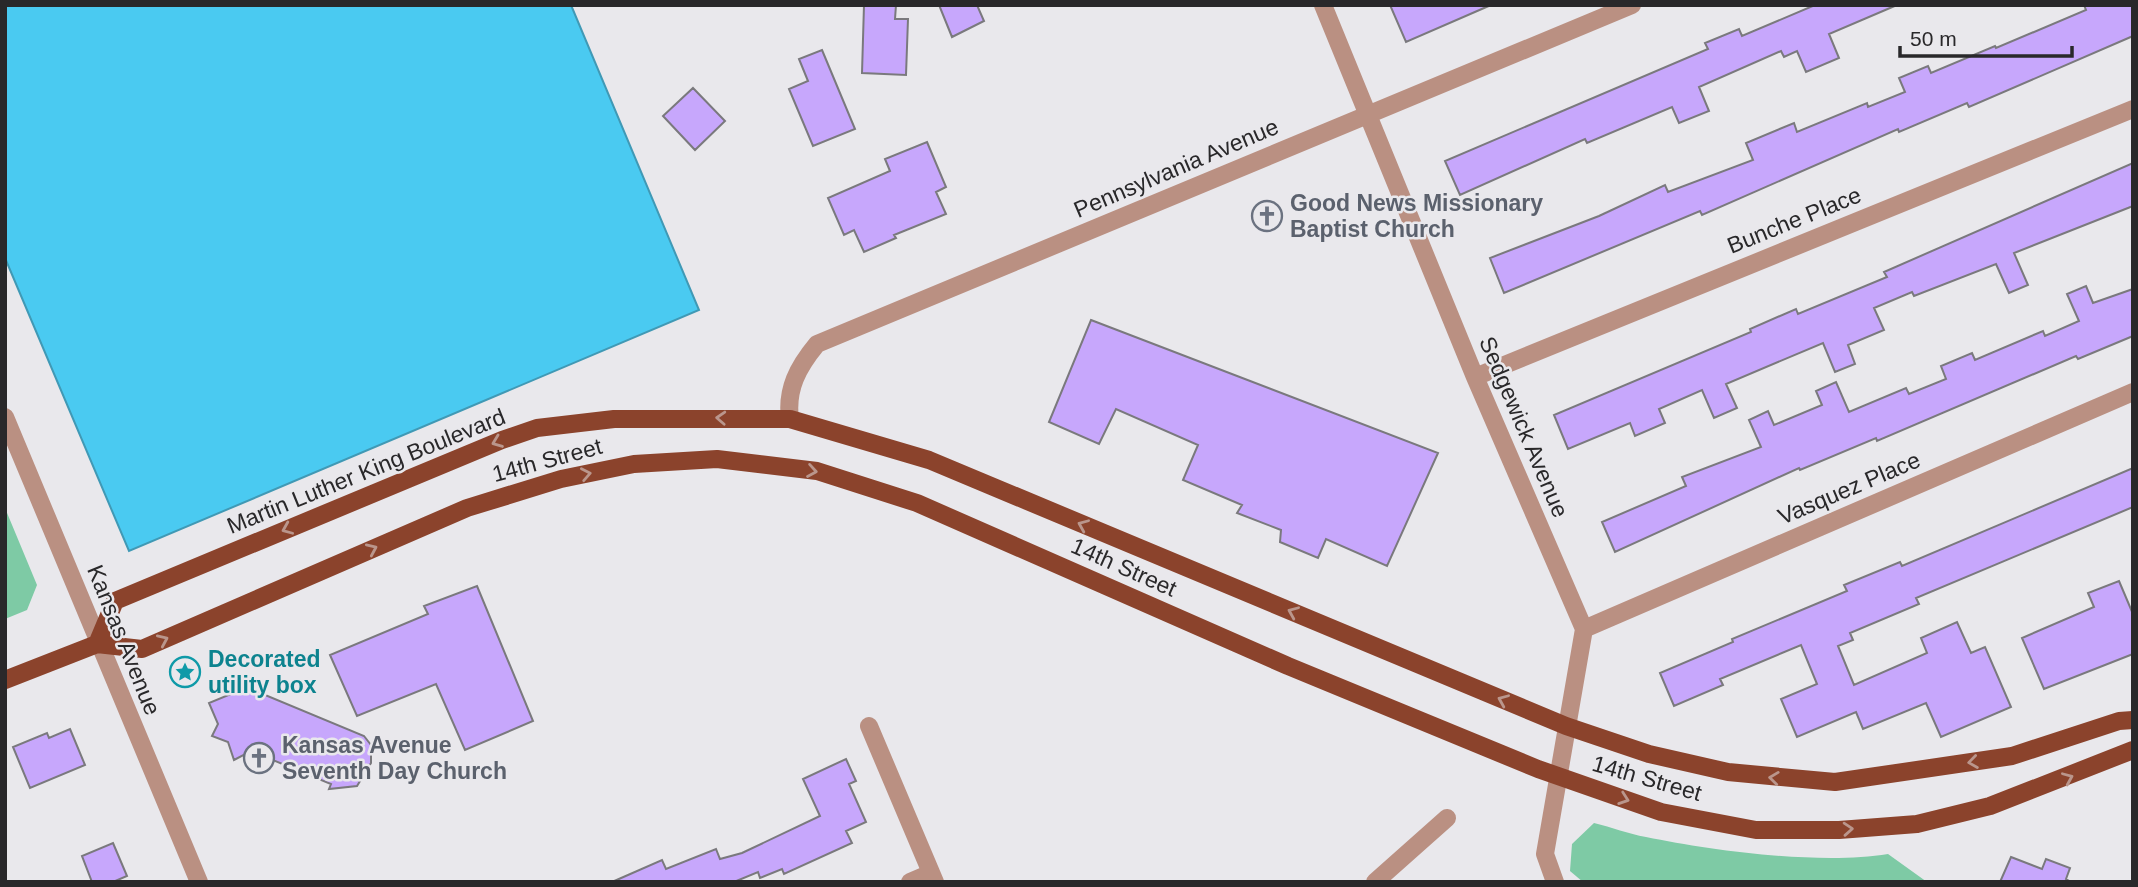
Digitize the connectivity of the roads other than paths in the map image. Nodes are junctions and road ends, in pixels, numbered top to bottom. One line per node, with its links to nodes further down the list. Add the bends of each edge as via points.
1 (1323, 5): 4 (street, Sedgewick Avenue)
2 (1632, 5): 4 (street, Pennsylvania Avenue)
3 (2133, 109): 5 (street, Bunche Place)
4 (1368, 115): 5 (street, Sedgewick Avenue); 8 (street, Pennsylvania Avenue, via 817,344 798,366 788,402)
5 (1475, 377): 9 (street, Sedgewick Avenue)
6 (2133, 392): 9 (street, Vasquez Place)
7 (5, 417): 10 (street, Kansas Avenue)
8 (790, 419): 10 (main road, Martin Luther King Boulevard, one-way to 10, via 614,419 537,428 115,601); 14 (main road, 14th Street, one-way to 8, via 929,460)
9 (1584, 628): 14 (street)
10 (97, 643): 11 (main road); 16 (main road, 14th Street, one-way to 16, via 142,649 467,508 561,479 634,464 717,459 817,471 917,503 1288,666); 19 (street, Kansas Avenue)
11 (5, 680)
12 (2133, 720): 14 (main road, 14th Street, one-way to 14, via 2012,756 1836,782 1728,772 1649,754)
13 (869, 726): 18 (street)
14 (1566, 726): 16 (street)
15 (2133, 750): 16 (main road, 14th Street, one-way to 15, via 1661,812 1751,830 1839,830 1917,824 1990,806)
16 (1559, 777): 22 (street, via 1545,854)
17 (1447, 818): 21 (street)
18 (933, 877): 20 (street)
19 (199, 882)
20 (910, 882)
21 (1375, 882)
22 (1555, 882)

